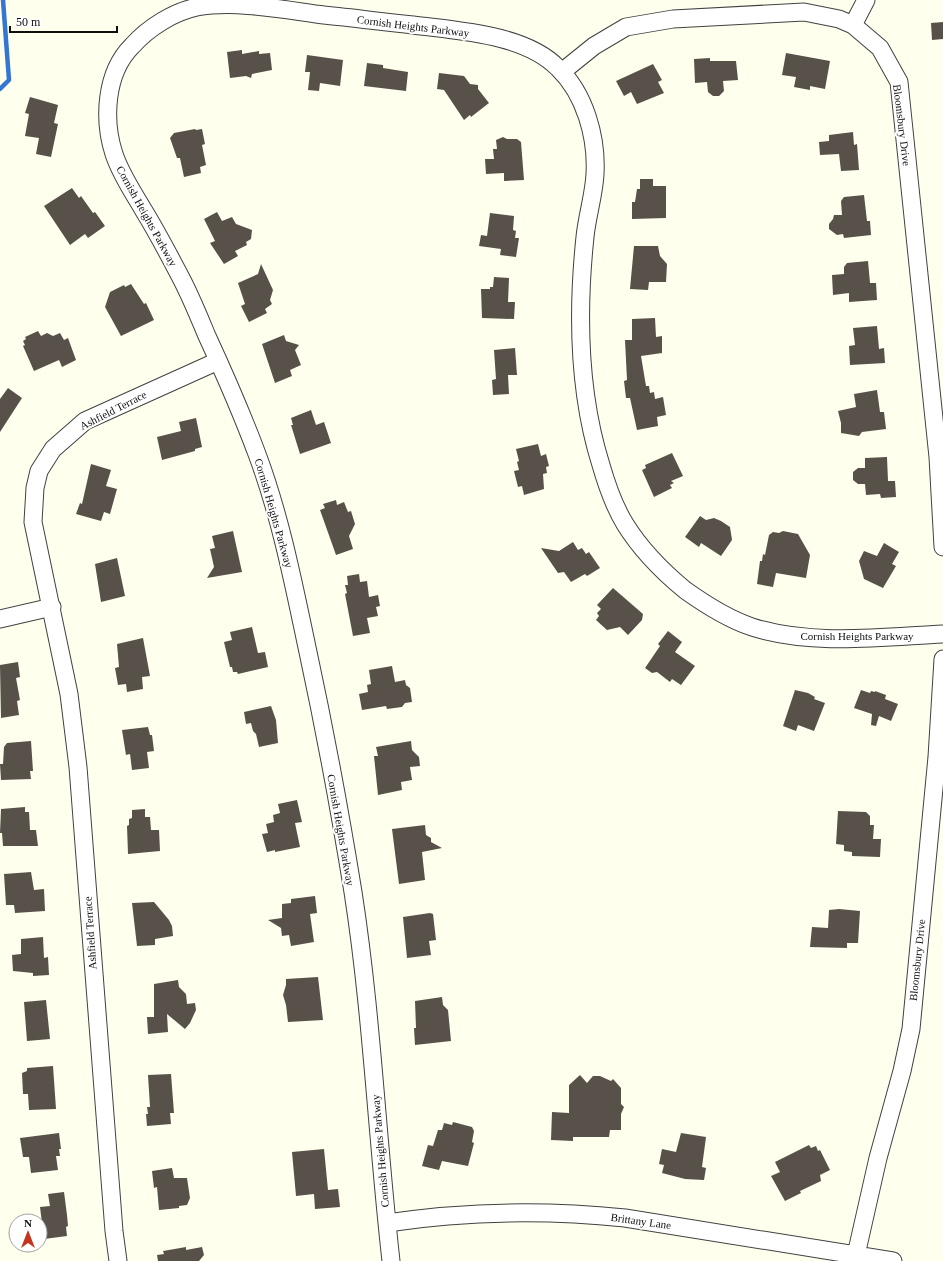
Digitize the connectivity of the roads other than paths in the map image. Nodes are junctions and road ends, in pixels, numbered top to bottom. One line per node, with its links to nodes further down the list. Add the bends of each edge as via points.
1 (866, 0): 2 (street)
2 (853, 25): 3 (street, Bloomsbury Drive, via 840,19 804,12 673,19 626,27 594,46); 5 (street, Bloomsbury Drive, via 880,48 899,82 938,457)
3 (563, 71): 4 (street, Cornish Heights Parkway, via 531,49 510,41 468,32 243,6 195,7 166,18 132,45 121,59 111,82 107,119 113,151 128,186 184,283); 8 (street, Cornish Heights Parkway, via 587,114 594,146 595,176 585,235 580,320 583,378 591,434 610,495 623,522 646,554 669,577 696,598 726,616 755,628 794,636 864,638)
4 (218, 361): 6 (street, Ashfield Terrace, via 85,421 53,450 39,471 33,522); 10 (street, Cornish Heights Parkway, via 264,475 288,561 315,685 353,892)
5 (943, 547)
6 (52, 607): 7 (street); 12 (street, Ashfield Terrace, via 69,694 78,766 98,1047)
7 (0, 619)
8 (943, 634)
9 (943, 660): 11 (street, Bloomsbury Drive, via 937,757 911,1029)
10 (387, 1223): 11 (street, Brittany Lane, via 506,1213 584,1214 625,1218); 13 (street, Cornish Heights Parkway)
11 (856, 1255): 14 (street, Brittany Lane)
12 (118, 1261)
13 (391, 1261)
14 (894, 1261)

